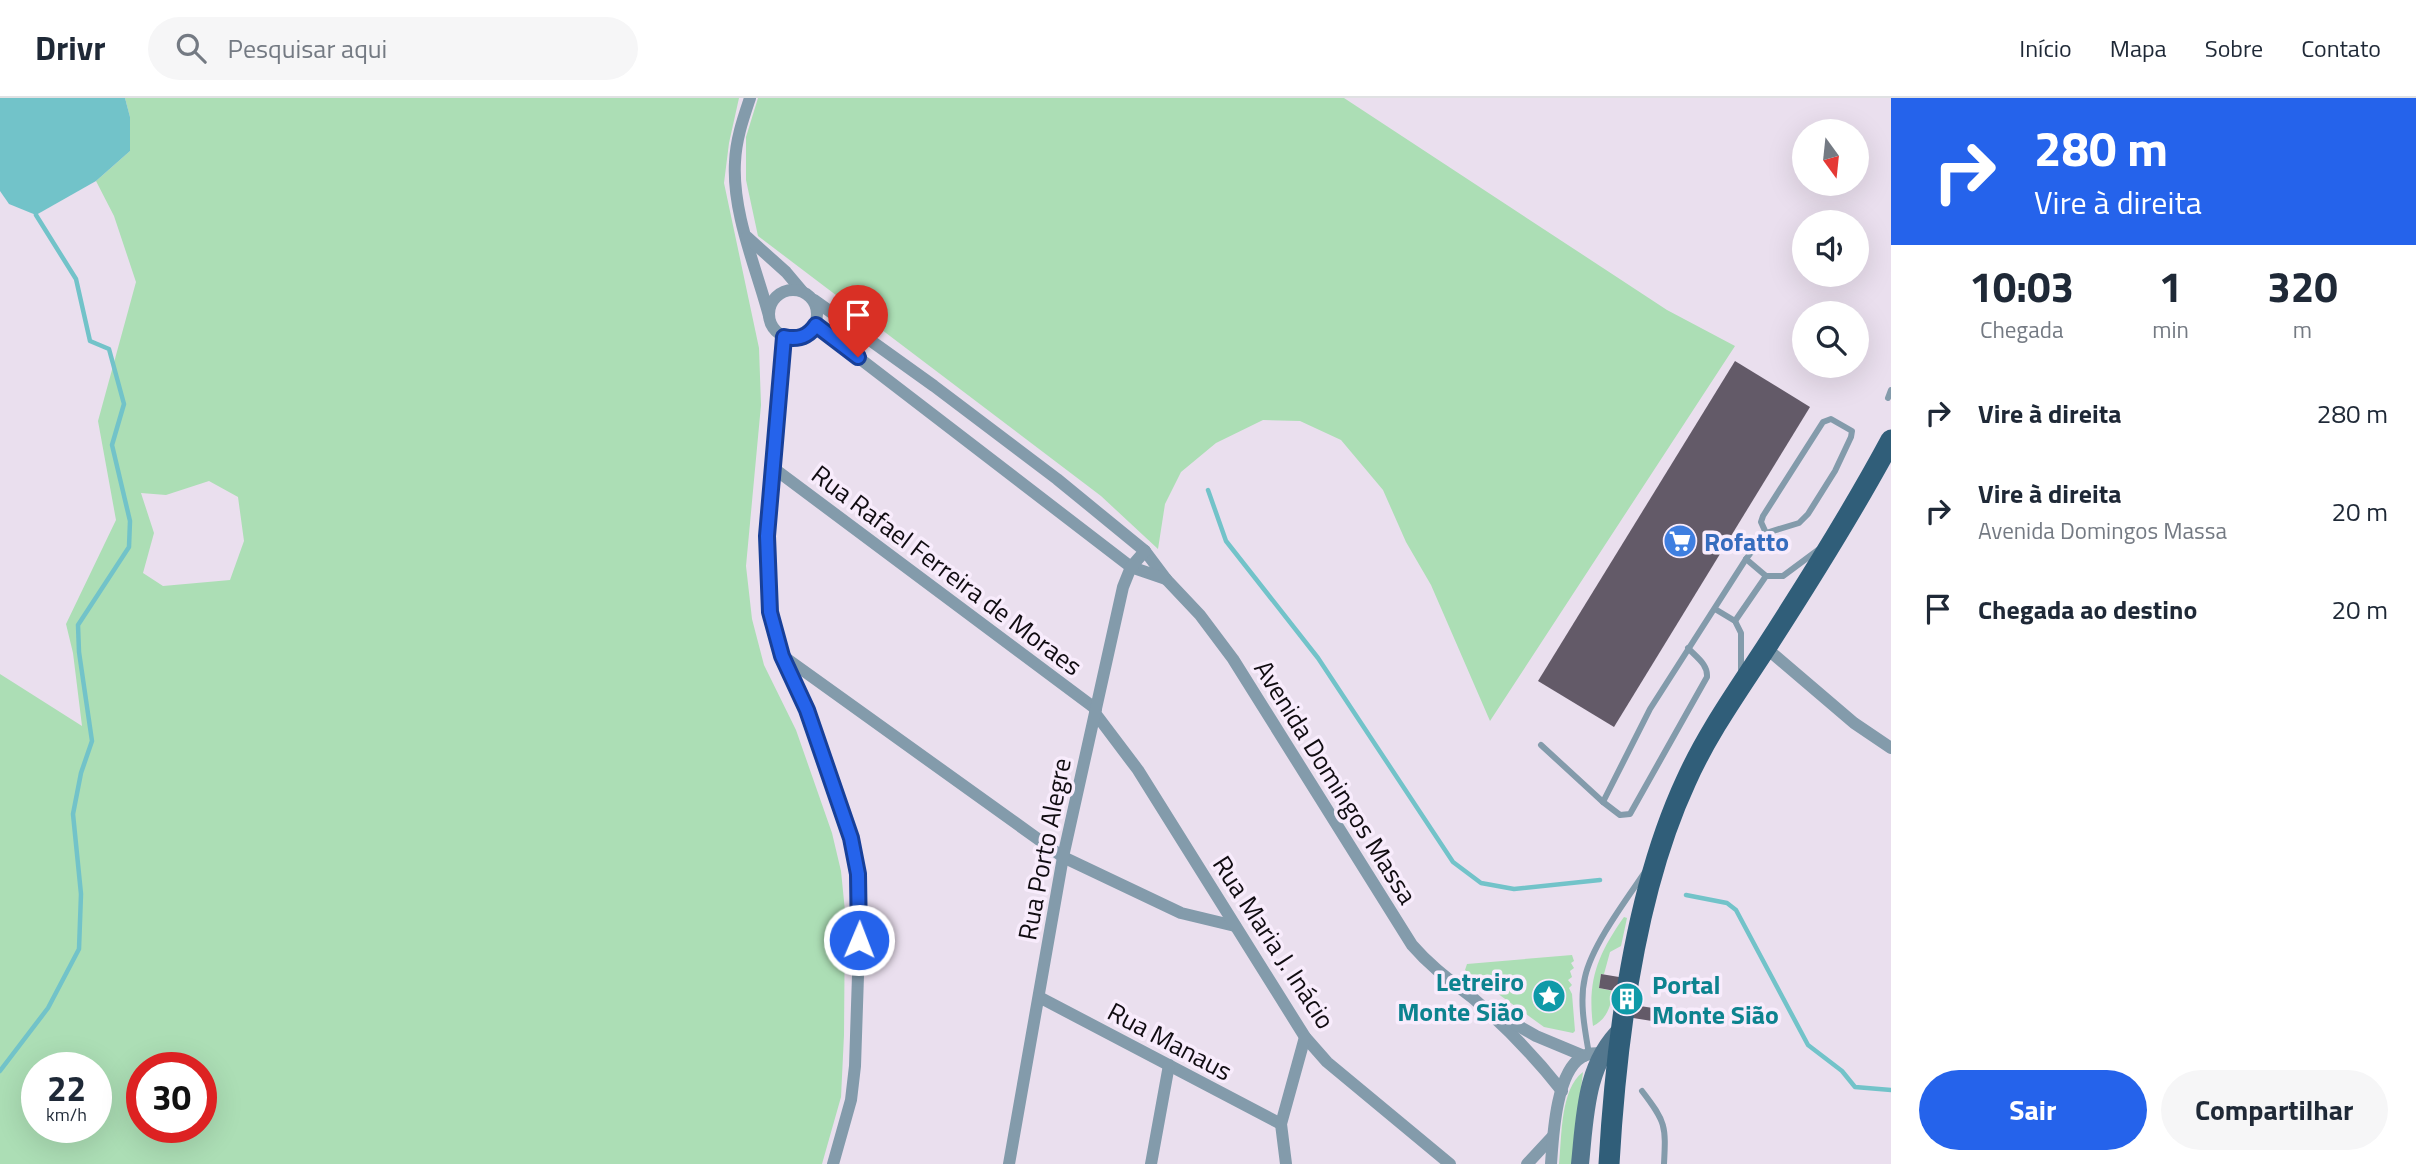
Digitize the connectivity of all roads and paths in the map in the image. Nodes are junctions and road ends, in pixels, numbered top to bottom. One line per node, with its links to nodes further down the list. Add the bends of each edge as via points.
1 (750, 98): 2 (street, via 735,160 735,187)
2 (746, 237): 3 (street); 5 (street)
3 (802, 291): 4 (street); 5 (street, via 783,292 775,298)
4 (814, 300): 6 (street); 14 (street, Avenida Domingos Massa, via 1057,479)
5 (769, 316): 7 (street, via 771,325)
6 (816, 325): 7 (street, via 806,336); 16 (street, Avenida Domingos Massa)
7 (784, 337): 11 (street)
8 (1891, 390): 9 (lane)
9 (1888, 398)
10 (1891, 439): 13 (main road)
11 (772, 467): 23 (street, via 767,574 770,612); 25 (street, Rua Rafael Ferreira de Moraes)
12 (1766, 533): 12 (lane, via 1799,523 1808,514 1851,437 1846,426 1831,419 1823,422 1763,516); 15 (lane)
13 (1836, 536): 17 (lane, via 1783,576); 21 (main road)
14 (1144, 551): 16 (street, Rua Porto Alegre); 18 (street, Avenida Domingos Massa)
15 (1746, 559): 17 (lane); 19 (lane)
16 (1131, 567): 18 (street, Avenida Domingos Massa); 25 (street, Rua Porto Alegre)
17 (1766, 576): 20 (lane)
18 (1166, 579): 33 (street, Avenida Domingos Massa, via 1233,659 1412,945)
19 (1714, 609): 20 (lane); 22 (lane)
20 (1735, 621): 24 (lane, via 1741,633)
21 (1766, 648): 24 (main road); 27 (street, via 1854,723)
22 (1688, 649): 28 (lane, via 1650,709); 28 (lane, via 1704,664 1707,677 1632,811 1620,815)
23 (782, 656): 30 (street); 43 (street, via 807,710 851,838 858,874 855,1066)
24 (1741, 685): 29 (main road, via 1686,780)
25 (1095, 711): 30 (street, Rua Porto Alegre); 31 (street, Rua Maria J. Inácio, via 1138,770)
26 (1541, 745): 28 (lane)
27 (1891, 748)
28 (1603, 802)
29 (1658, 853): 34 (main road); 36 (lane, via 1616,916 1585,977 1583,1001)
30 (1063, 857): 31 (street, via 1181,913); 32 (street, Rua Porto Alegre)
31 (1235, 926): 35 (street, Rua Maria J. Inácio)
32 (1039, 998): 37 (street, Rua Manaus); 44 (street, Rua Porto Alegre)
33 (1476, 1001): 36 (street, Avenida Domingos Massa, via 1536,1036); 38 (street, Avenida Domingos Massa)
34 (1622, 1029): 36 (street); 50 (main road)
35 (1304, 1037): 40 (street); 46 (street, Rua Maria J. Inácio, via 1327,1062)
36 (1592, 1054): 38 (street, via 1566,1075); 49 (street)
37 (1169, 1065): 40 (street, Rua Manaus); 45 (street)
38 (1562, 1091): 41 (street)
39 (1642, 1091): 51 (lane, via 1666,1130)
40 (1281, 1124): 42 (street)
41 (1553, 1136): 47 (street); 48 (street)
42 (1290, 1162)
43 (834, 1164)
44 (1009, 1164)
45 (1151, 1164)
46 (1450, 1164)
47 (1527, 1164)
48 (1551, 1164)
49 (1580, 1164)
50 (1609, 1164)
51 (1664, 1164)

